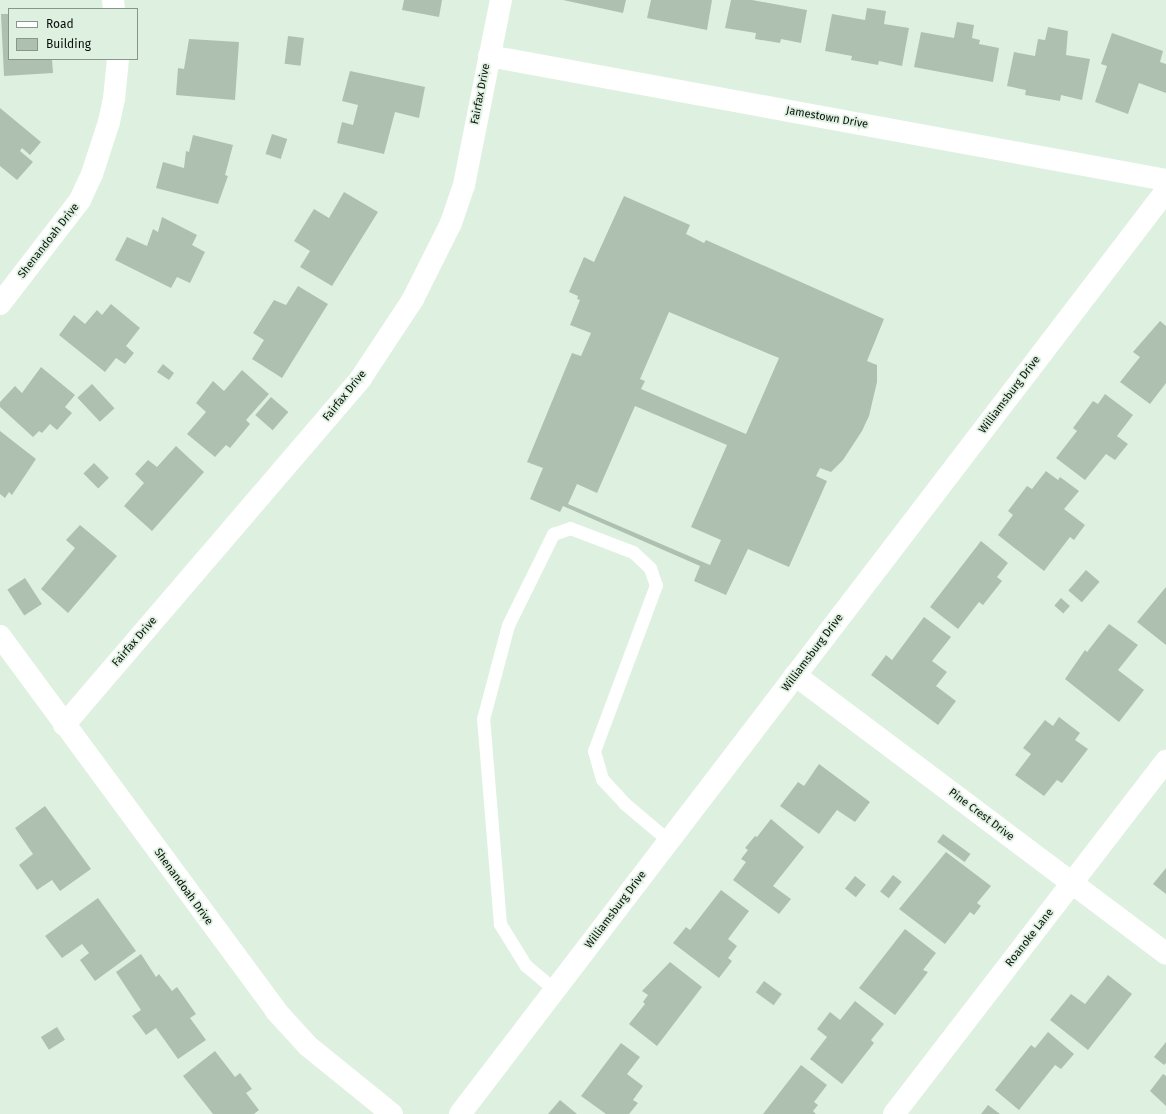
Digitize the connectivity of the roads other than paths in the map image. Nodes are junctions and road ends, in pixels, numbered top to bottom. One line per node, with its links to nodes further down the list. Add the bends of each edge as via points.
1 (501, 0): 2 (street, Fairfax Drive)
2 (489, 56): 4 (street, Jamestown Drive); 9 (street, Fairfax Drive, via 464,185 451,223 413,299 390,336 328,417)
3 (118, 60): 6 (street, Shenandoah Drive, via 109,122 92,174 80,200)
4 (1166, 180)
5 (1166, 191): 8 (street, Williamsburg Drive)
6 (0, 304)
7 (0, 636): 9 (street, Shenandoah Drive)
8 (795, 675): 11 (street, Williamsburg Drive); 12 (street, Pine Crest Drive)
9 (64, 725): 15 (street, Shenandoah Drive, via 276,1011 308,1046)
10 (1166, 761): 12 (street, Roanoke Lane)
11 (669, 841): 14 (street, Williamsburg Drive); 14 (lane, via 624,803 602,779 594,751 656,585 650,568 633,552 570,528 553,534 508,625 483,719 500,924 526,966)
12 (1072, 883): 13 (street, Pine Crest Drive); 17 (street, Roanoke Lane)
13 (1166, 954)
14 (555, 990): 16 (street, Williamsburg Drive)
15 (392, 1114)
16 (460, 1114)
17 (894, 1114)

